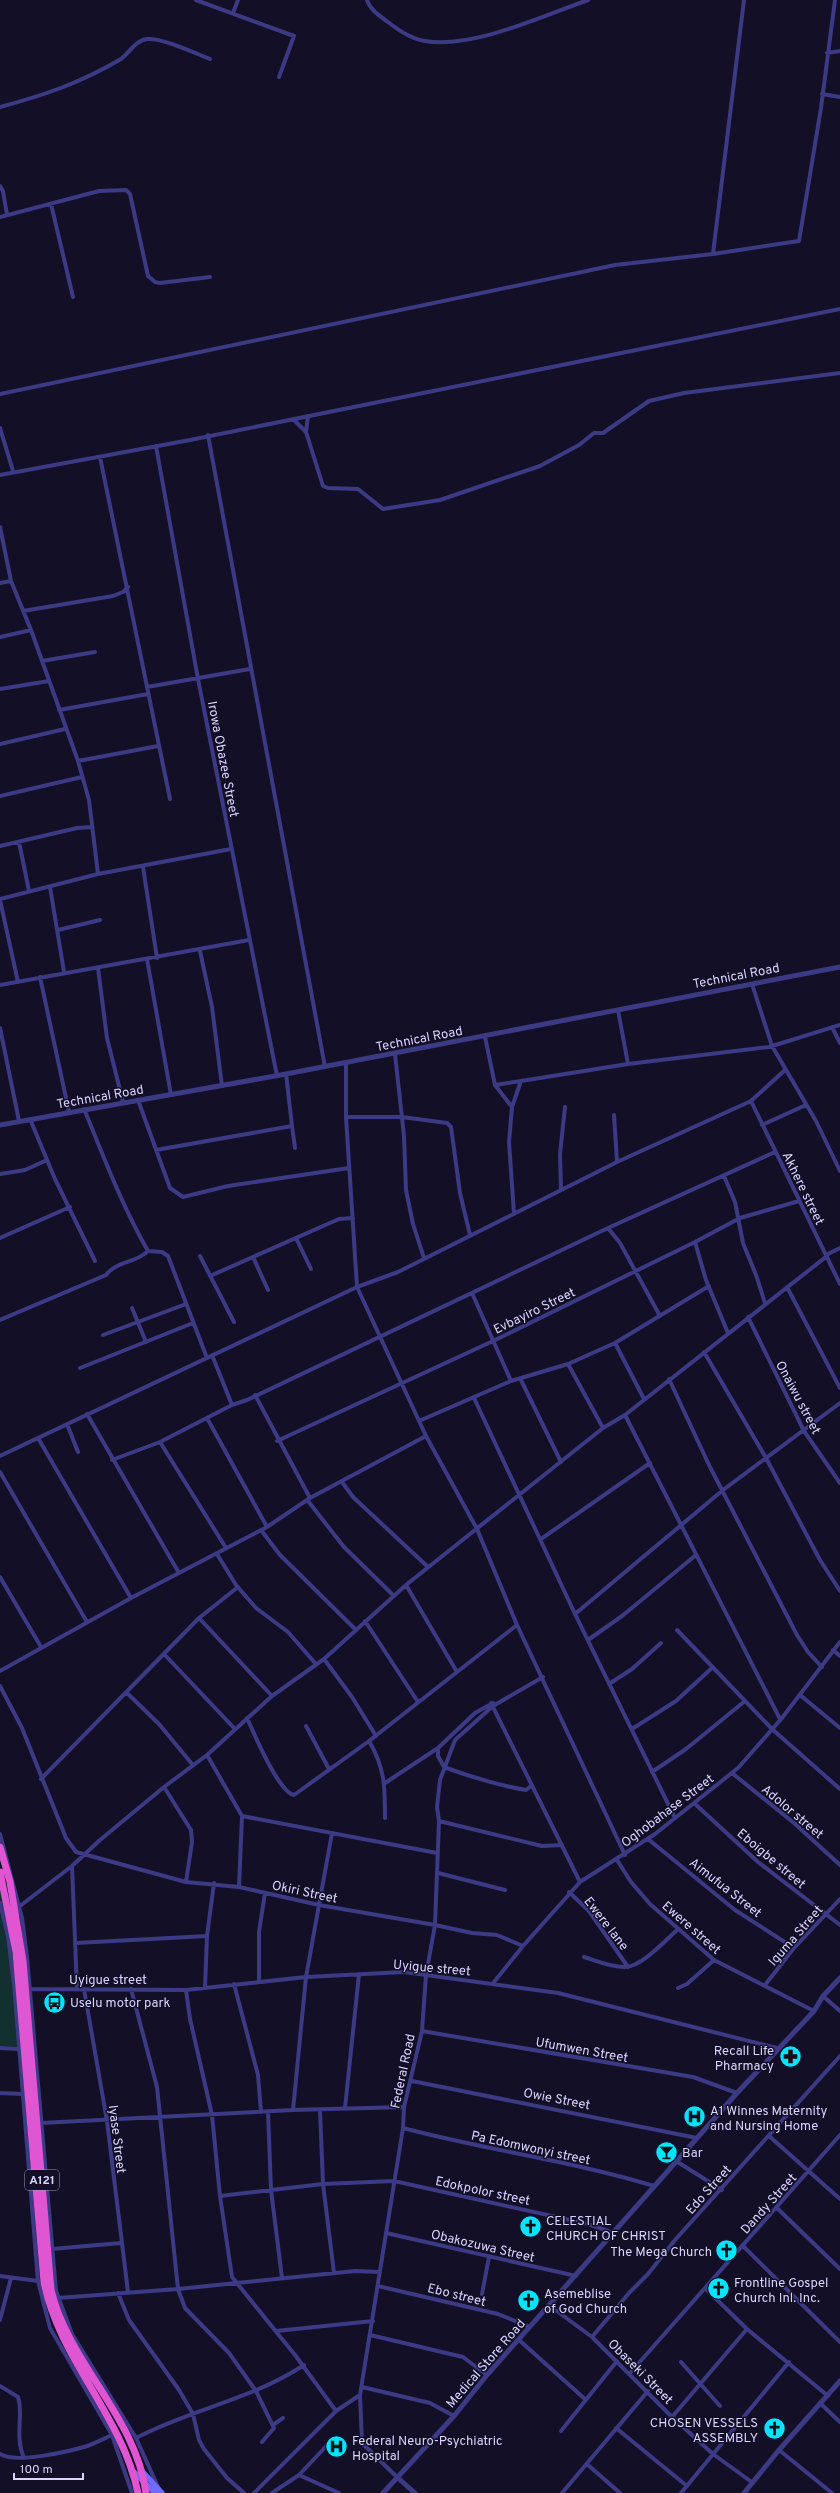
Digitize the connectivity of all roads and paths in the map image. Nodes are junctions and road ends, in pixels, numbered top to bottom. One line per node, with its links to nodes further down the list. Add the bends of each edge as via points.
1 (196, 0): 7 (street)
2 (238, 0): 7 (street)
3 (367, 0): 4 (street, via 373,10 394,27 417,39 436,42 472,40)
4 (588, 0)
5 (744, 0): 19 (street)
6 (835, 0): 9 (street)
7 (234, 13): 11 (street, via 294,36)
8 (840, 50): 9 (street)
9 (827, 53): 12 (street)
10 (210, 59): 14 (street, via 157,40 146,39 122,58 83,79 52,93)
11 (279, 77)
12 (822, 94): 13 (street); 19 (street, via 799,241)
13 (840, 97)
14 (0, 108)
15 (0, 186): 17 (street)
16 (52, 204): 17 (street); 20 (street, via 99,191 128,191 151,280 160,283); 21 (street)
17 (7, 215): 18 (street)
18 (0, 217)
19 (713, 254): 24 (street, via 615,265)
20 (210, 277)
21 (72, 297)
22 (840, 309): 25 (street)
23 (840, 373): 28 (street, via 684,392 649,401 603,433 594,433 579,445 540,466 440,500 383,509 358,489 325,488)
24 (0, 394)
25 (308, 416): 26 (street); 28 (street)
26 (293, 419): 28 (street); 29 (street)
27 (0, 428): 32 (street)
28 (306, 432)
29 (208, 435): 30 (street); 43 (street)
30 (156, 446): 31 (street); 44 (street, Irowa Obazee Street)
31 (100, 457): 32 (street); 37 (street)
32 (13, 471): 33 (street)
33 (0, 475)
34 (0, 529): 35 (street)
35 (11, 581): 36 (street); 38 (street)
36 (0, 583)
37 (128, 589): 38 (street, via 94,599); 46 (street)
38 (23, 611): 39 (street)
39 (31, 630): 40 (street); 42 (street)
40 (0, 637)
41 (95, 652): 42 (street)
42 (42, 661): 45 (street)
43 (250, 669): 44 (street); 89 (street)
44 (198, 679): 46 (street); 60 (street, Irowa Obazee Street)
45 (49, 680): 47 (street); 49 (street)
46 (147, 688): 48 (street)
47 (0, 689)
48 (148, 694): 49 (street); 52 (street)
49 (59, 710): 50 (street)
50 (65, 729): 51 (street); 53 (street)
51 (0, 744)
52 (158, 746): 53 (street); 56 (street)
53 (78, 761): 54 (street)
54 (82, 778): 55 (street); 57 (street, via 89,800)
55 (0, 796)
56 (170, 799)
57 (92, 827): 58 (street); 62 (street)
58 (19, 842): 59 (street); 64 (street)
59 (0, 846)
60 (231, 849): 61 (street); 68 (street, Irowa Obazee Street)
61 (143, 867): 62 (street); 70 (street)
62 (98, 874): 63 (street)
63 (50, 887): 64 (street); 67 (street)
64 (29, 891): 65 (street)
65 (0, 900): 76 (street)
66 (100, 920): 67 (street)
67 (58, 930): 74 (street)
68 (249, 940): 69 (street); 92 (street, Irowa Obazee Street)
69 (200, 951): 70 (street); 95 (street, via 212,1007)
70 (157, 958): 71 (street)
71 (147, 960): 73 (street); 96 (street)
72 (840, 967): 77 (street, Technical Road)
73 (98, 968): 74 (street); 99 (street, via 108,1038)
74 (64, 972): 75 (street)
75 (40, 977): 76 (street); 104 (street)
76 (18, 982): 78 (street)
77 (752, 984): 79 (street, Technical Road); 85 (street)
78 (0, 985)
79 (618, 1010): 83 (street, Technical Road); 88 (street)
80 (840, 1025): 81 (street)
81 (832, 1027): 84 (street); 85 (street)
82 (0, 1028): 109 (street)
83 (485, 1036): 86 (street, Technical Road); 94 (street)
84 (840, 1043)
85 (772, 1046): 88 (street); 90 (street)
86 (395, 1054): 87 (street, Technical Road); 107 (street)
87 (346, 1063): 89 (street, Technical Road); 106 (street)
88 (628, 1064): 93 (street)
89 (325, 1067): 91 (street, Technical Road)
90 (785, 1070): 98 (street); 100 (street)
91 (286, 1074): 92 (street, Technical Road); 112 (street)
92 (277, 1076): 95 (street, Technical Road)
93 (521, 1081): 94 (street); 101 (street)
94 (495, 1085): 101 (street)
95 (222, 1086): 96 (street, Technical Road)
96 (171, 1094): 97 (street, Technical Road)
97 (138, 1100): 99 (street, Technical Road); 114 (street)
98 (751, 1101): 111 (street, Akhere street); 117 (street)
99 (123, 1102): 103 (street, Technical Road)
100 (806, 1105): 111 (street); 119 (street)
101 (512, 1107): 125 (street, via 509,1142)
102 (565, 1108): 122 (street, via 560,1154)
103 (84, 1109): 104 (street, Technical Road); 134 (street, via 115,1186)
104 (69, 1112): 108 (street, Technical Road)
105 (614, 1115): 117 (street)
106 (346, 1117): 107 (street); 118 (street)
107 (402, 1117): 129 (street, via 448,1123 451,1127 460,1193); 138 (street, via 406,1190)
108 (30, 1119): 109 (street, Technical Road); 116 (street)
109 (20, 1121): 110 (street, Technical Road)
110 (0, 1125)
111 (762, 1125): 115 (street, Akhere street)
112 (292, 1126): 113 (street); 114 (street)
113 (295, 1148)
114 (156, 1150): 118 (street, via 170,1188 183,1197 228,1186)
115 (775, 1152): 121 (street); 123 (street, Akhere street)
116 (47, 1160): 120 (street, via 25,1170); 124 (street)
117 (617, 1162): 122 (street)
118 (349, 1168): 126 (street)
119 (840, 1171)
120 (0, 1174)
121 (724, 1176): 127 (street); 128 (street)
122 (561, 1189): 125 (street)
123 (799, 1201): 127 (street, Evbayiro Street); 135 (street, Akhere street)
124 (70, 1207): 130 (street); 139 (street)
125 (514, 1214): 129 (street)
126 (353, 1218): 131 (street, via 339,1219); 146 (street)
127 (740, 1218): 132 (street, Evbayiro Street); 150 (street, via 743,1243)
128 (608, 1228): 141 (street); 148 (street)
129 (470, 1235): 138 (street)
130 (0, 1238)
131 (296, 1238): 137 (street); 140 (street)
132 (695, 1242): 141 (street, Evbayiro Street); 144 (street)
133 (840, 1248): 135 (street)
134 (148, 1251): 149 (street, via 162,1252 168,1256); 154 (street, via 143,1257 114,1267 106,1275)
135 (826, 1255): 143 (street, Akhere street); 145 (street)
136 (200, 1256): 142 (street)
137 (253, 1257): 142 (street); 147 (street)
138 (424, 1258): 146 (street, via 398,1272)
139 (95, 1261)
140 (311, 1269)
141 (636, 1271): 152 (street); 161 (street, Evbayiro Street)
142 (210, 1276): 155 (street)
143 (840, 1284)
144 (709, 1286): 152 (street); 158 (street)
145 (787, 1287): 150 (street); 173 (street)
146 (357, 1288): 160 (street); 165 (street)
147 (268, 1290)
148 (472, 1293): 160 (street); 161 (street)
149 (186, 1304): 156 (street); 157 (street)
150 (765, 1304): 153 (street)
151 (132, 1308): 156 (street)
152 (660, 1316): 163 (street)
153 (748, 1316): 158 (street); 185 (street, Onaiwu street)
154 (0, 1320)
155 (234, 1322)
156 (137, 1323): 159 (street); 162 (street)
157 (193, 1323): 162 (street); 166 (street)
158 (728, 1332): 164 (street)
159 (103, 1335)
160 (380, 1337): 172 (street); 174 (street)
161 (493, 1341): 171 (street); 172 (street, Evbayiro Street)
162 (146, 1342): 168 (street)
163 (615, 1343): 167 (street); 176 (street)
164 (704, 1352): 170 (street); 192 (street)
165 (212, 1355): 166 (street); 178 (street)
166 (208, 1358): 179 (street)
167 (568, 1364): 169 (street); 184 (street)
168 (80, 1368)
169 (520, 1378): 171 (street); 194 (street)
170 (669, 1379): 176 (street); 199 (street)
171 (511, 1381): 175 (street)
172 (400, 1384): 182 (street); 188 (street, Evbayiro Street)
173 (840, 1388)
174 (255, 1395): 178 (street); 188 (street)
175 (474, 1398): 182 (street); 200 (street)
176 (644, 1399): 180 (street)
177 (840, 1403): 185 (street)
178 (232, 1405): 181 (street)
179 (87, 1414): 183 (street); 193 (street)
180 (625, 1414): 184 (street); 195 (street)
181 (207, 1418): 189 (street); 203 (street)
182 (419, 1421): 186 (street)
183 (67, 1424): 187 (street); 190 (street)
184 (603, 1428): 194 (street)
185 (804, 1431): 192 (street); 198 (street, Onaiwu street)
186 (426, 1436): 197 (street); 204 (street)
187 (38, 1438): 191 (street); 217 (street)
188 (277, 1441): 201 (street)
189 (160, 1442): 193 (street); 207 (street)
190 (78, 1452)
191 (0, 1456)
192 (766, 1458): 199 (street); 215 (street, via 820,1560)
193 (112, 1460): 211 (street)
194 (561, 1462): 200 (street)
195 (650, 1463): 202 (street); 206 (street)
196 (0, 1472): 221 (street)
197 (342, 1482): 201 (street); 210 (street, via 353,1496)
198 (840, 1483)
199 (723, 1490): 202 (street); 235 (street, via 797,1635)
200 (519, 1496): 204 (street); 206 (street)
201 (309, 1499): 203 (street); 216 (street, via 344,1547)
202 (681, 1524): 209 (street); 218 (street)
203 (267, 1527): 205 (street)
204 (477, 1529): 210 (street); 222 (street)
205 (261, 1530): 207 (street); 223 (street, via 280,1555)
206 (541, 1539): 218 (street)
207 (226, 1548): 208 (street)
208 (217, 1554): 211 (street); 214 (street)
209 (696, 1555): 225 (street, via 622,1616); 248 (street)
210 (428, 1567): 213 (street)
211 (179, 1573): 217 (street)
212 (0, 1577): 228 (street)
213 (406, 1585): 216 (street); 237 (street)
214 (238, 1587): 219 (street); 233 (street, via 256,1608 288,1632)
215 (840, 1591)
216 (394, 1596): 220 (street)
217 (131, 1598): 221 (street)
218 (575, 1614): 225 (street)
219 (199, 1618): 230 (street); 243 (street)
220 (365, 1621): 223 (street); 245 (street)
221 (86, 1622): 228 (street)
222 (517, 1626): 237 (street); 238 (street)
223 (356, 1629): 232 (street)
224 (677, 1630): 234 (street)
225 (588, 1640): 239 (street)
226 (840, 1642): 229 (street, Oghobahase Street)
227 (661, 1643): 239 (street)
228 (41, 1647): 236 (street)
229 (833, 1650): 231 (street); 235 (street, Oghobahase Street)
230 (164, 1654): 241 (street); 250 (street)
231 (840, 1656)
232 (324, 1659): 233 (street); 254 (street)
233 (315, 1663): 243 (street)
234 (713, 1667): 244 (street); 253 (street, via 676,1701)
235 (822, 1667): 242 (street, Oghobahase Street)
236 (0, 1672)
237 (458, 1672): 245 (street)
238 (543, 1677): 246 (street, Federal Road); 279 (street)
239 (609, 1684): 253 (street)
240 (0, 1686): 263 (street, via 22,1728)
241 (127, 1693): 258 (street, via 159,1724); 263 (street)
242 (800, 1695): 248 (street, Oghobahase Street); 251 (street)
243 (272, 1696): 247 (street)
244 (745, 1701): 252 (street); 261 (street, via 692,1744)
245 (418, 1702): 254 (street)
246 (494, 1704): 256 (street, via 475,1713); 259 (street, Federal Road, via 455,1740); 265 (street)
247 (247, 1718): 250 (street); 260 (street, via 263,1754 290,1794 294,1796)
248 (780, 1719): 252 (street, Oghobahase Street)
249 (306, 1726): 260 (street)
250 (234, 1728): 257 (street)
251 (840, 1728)
252 (772, 1729): 262 (street, Oghobahase Street); 267 (street)
253 (632, 1730): 261 (street)
254 (376, 1736): 255 (street)
255 (369, 1741): 260 (street); 264 (street, via 379,1758)
256 (438, 1748): 259 (street, via 438,1756); 264 (street)
257 (208, 1755): 258 (street); 269 (street)
258 (192, 1764): 266 (street)
259 (444, 1767): 265 (street, via 508,1787 526,1790); 272 (street, Federal Road, via 437,1807)
260 (329, 1769)
261 (652, 1772): 271 (street)
262 (732, 1773): 268 (street, Oghobahase Street); 282 (street, Adolor street, via 794,1823)
263 (41, 1779): 280 (street, via 70,1847)
264 (385, 1783): 270 (street)
265 (531, 1786): 276 (street)
266 (164, 1787): 280 (street); 286 (street, via 191,1830 192,1842)
267 (840, 1789)
268 (694, 1804): 271 (street, Oghobahase Street); 297 (street, Eboigbe street, via 758,1862)
269 (242, 1816): 273 (street); 289 (street)
270 (385, 1818)
271 (675, 1818): 275 (street, Oghobahase Street)
272 (439, 1821): 276 (street, via 542,1846); 278 (street, Federal Road)
273 (332, 1833): 278 (street); 295 (street)
274 (0, 1834): 296 (street)
275 (648, 1839): 279 (street, Oghobahase Street); 304 (street, Aimufua Street, via 734,1910)
276 (562, 1845): 287 (street)
277 (0, 1847): 427 (highway, A121, via 12,1896 23,1961 51,2290 63,2328 124,2429)
278 (437, 1853): 285 (street, Federal Road)
279 (625, 1854): 281 (street, Oghobahase Street)
280 (83, 1855): 283 (street); 286 (street, Okiri Street)
281 (617, 1860): 287 (street, Oghobahase Street); 300 (street, Ewere street, via 640,1893)
282 (840, 1865)
283 (72, 1866): 296 (street); 302 (street)
284 (0, 1872): 421 (highway, A121, via 16,1952 47,2298 60,2335 109,2416)
285 (438, 1873): 290 (street); 298 (street, Federal Road)
286 (186, 1882): 288 (street, Okiri Street)
287 (580, 1882): 291 (street, Oghobahase Street)
288 (214, 1883): 289 (street, Okiri Street); 301 (street)
289 (239, 1887): 292 (street, Okiri Street)
290 (505, 1890)
291 (569, 1892): 303 (street, Oghobahase Street); 307 (street, Ewere lane, via 589,1912)
292 (265, 1893): 295 (street, Okiri Street); 312 (street, via 258,1932)
293 (840, 1899): 297 (street, Iguma Street)
294 (0, 1902): 329 (street, via 8,1936)
295 (319, 1905): 298 (street, Okiri Street); 310 (street)
296 (20, 1906): 319 (street)
297 (826, 1915): 299 (street, Eboigbe street); 304 (street, Iguma Street)
298 (435, 1924): 303 (street, Okiri Street, via 472,1934 497,1935); 309 (street, Federal Road)
299 (840, 1925)
300 (677, 1930): 306 (street, Ewere street); 307 (street, Ewere lane, via 645,1958)
301 (206, 1936): 302 (street); 317 (street)
302 (76, 1943): 316 (street)
303 (523, 1946): 313 (street, Oghobahase Street)
304 (794, 1948): 315 (street, Iguma Street)
305 (584, 1956): 307 (street, Ewere lane, via 606,1964)
306 (714, 1960): 315 (street, Ewere street); 318 (street, via 687,1984)
307 (628, 1966)
308 (359, 1974): 309 (street, Uyigue street, via 404,1972); 310 (street, Uyigue street); 336 (street)
309 (426, 1975): 313 (street, Uyigue street); 326 (street, Federal Road)
310 (306, 1977): 312 (street, Uyigue street); 337 (street)
311 (840, 1978): 323 (street, Medical Store Road)
312 (259, 1982): 314 (street, Uyigue street)
313 (494, 1982): 328 (street, Uyigue street, via 558,1992)
314 (234, 1984): 317 (street, Uyigue street); 340 (street, via 258,2075)
315 (765, 1985): 324 (street, Ewere street)
316 (77, 1988): 319 (street, Uyigue street); 320 (street, Uyigue street)
317 (205, 1988): 322 (street, Uyigue street)
318 (678, 1988)
319 (30, 1989): 344 (street)
320 (84, 1989): 321 (street, Uyigue street); 343 (street, Iyase Street)
321 (131, 1989): 322 (street, Uyigue street); 342 (street, via 157,2087)
322 (186, 1990): 341 (street)
323 (823, 1996): 324 (street, Medical Store Road); 325 (street)
324 (814, 2011): 328 (street, Medical Store Road)
325 (840, 2011)
326 (422, 2031): 331 (street, Federal Road); 333 (street, Ufumwen Street, via 693,2077)
327 (0, 2048): 329 (street)
328 (777, 2048): 333 (street, Medical Store Road)
329 (20, 2049): 334 (street)
330 (840, 2056): 346 (street, Edo Street)
331 (412, 2081): 335 (street, Federal Road); 348 (street, Owie Street)
332 (0, 2093): 334 (street)
333 (737, 2093): 348 (street, Medical Store Road)
334 (23, 2094): 372 (street)
335 (404, 2107): 336 (street); 345 (street, Federal Road)
336 (345, 2108): 338 (street)
337 (293, 2110): 338 (street); 339 (street)
338 (320, 2110): 352 (street)
339 (268, 2111): 340 (street); 354 (street)
340 (261, 2112): 341 (street)
341 (212, 2115): 342 (street); 356 (street)
342 (160, 2117): 343 (street); 375 (street)
343 (107, 2121): 344 (street); 361 (street, Iyase Street)
344 (41, 2123): 363 (street)
345 (403, 2128): 351 (street, Federal Road); 353 (street, Pa Edomwonyi street, via 451,2141 592,2169)
346 (769, 2136): 350 (street); 355 (street, Edo Street)
347 (840, 2136): 350 (street, Dandy Street)
348 (697, 2138): 349 (street, Medical Store Road)
349 (676, 2161): 353 (street, Medical Store Road); 355 (street)
350 (810, 2171): 357 (street); 358 (street, Dandy Street)
351 (394, 2181): 352 (street, Edokpolor street); 359 (street, Federal Road); 360 (street, Edokpolor street, via 574,2221)
352 (323, 2184): 354 (street, Edokpolor street); 367 (street)
353 (654, 2186): 360 (street, Medical Store Road)
354 (271, 2190): 356 (street, Edokpolor street); 371 (street)
355 (722, 2190): 388 (street, Edo Street, via 675,2240)
356 (220, 2196): 373 (street, via 230,2270)
357 (840, 2199)
358 (777, 2208): 362 (street, Dandy Street); 365 (street)
359 (386, 2233): 364 (street, Obakozuwa Street); 366 (street, Federal Road)
360 (615, 2233): 369 (street, Medical Store Road)
361 (121, 2243): 363 (street); 377 (street, Iyase Street)
362 (743, 2246): 376 (street, Dandy Street); 390 (street)
363 (52, 2248): 380 (street)
364 (489, 2257): 369 (street, Obakozuwa Street); 379 (street)
365 (840, 2269)
366 (380, 2272): 367 (street); 374 (street, Federal Road)
367 (334, 2273): 371 (street)
368 (0, 2276): 370 (street)
369 (576, 2276): 381 (street, Medical Store Road)
370 (11, 2278): 372 (street); 382 (street)
371 (282, 2278): 373 (street)
372 (38, 2281): 417 (street, via 50,2328 58,2345)
373 (235, 2284): 375 (street); 386 (street)
374 (378, 2286): 383 (street, Federal Road); 384 (street, Ebo street, via 498,2314)
375 (178, 2289): 377 (street); 402 (street, via 185,2308 229,2353)
376 (706, 2289): 385 (street); 395 (street, Dandy Street)
377 (128, 2292): 378 (street)
378 (118, 2294): 380 (street); 409 (street, via 129,2320)
379 (482, 2294)
380 (58, 2298): 418 (street, via 72,2334)
381 (550, 2306): 384 (street, Medical Store Road); 388 (street, Obaseki Street)
382 (0, 2320)
383 (373, 2321): 386 (street); 387 (street, Federal Road)
384 (530, 2328): 389 (street, Medical Store Road)
385 (747, 2329): 393 (street); 398 (street)
386 (276, 2331): 394 (street)
387 (370, 2335): 396 (street, via 463,2357); 400 (street, Federal Road)
388 (592, 2337): 391 (street, Obaseki Street)
389 (519, 2340): 396 (street, Medical Store Road); 405 (street)
390 (840, 2342)
391 (617, 2361): 395 (street, Obaseki Street); 405 (street)
392 (682, 2362): 398 (street)
393 (789, 2362): 404 (street); 424 (street)
394 (304, 2365): 402 (street); 408 (street)
395 (630, 2373): 401 (street, Obaseki Street)
396 (487, 2375): 410 (street, Medical Store Road)
397 (840, 2381): 404 (street)
398 (700, 2384): 407 (street); 411 (street)
399 (0, 2386): 425 (street, via 18,2397 20,2450)
400 (362, 2387): 403 (street, Federal Road); 410 (street, via 430,2403)
401 (648, 2391): 411 (street, Obaseki Street); 415 (street)
402 (256, 2392): 409 (street); 414 (street)
403 (360, 2395): 408 (street); 430 (street, Federal Road, via 362,2443)
404 (828, 2396): 406 (street)
405 (586, 2400): 416 (street)
406 (820, 2403): 413 (street); 422 (street)
407 (720, 2406)
408 (336, 2411): 439 (street)
409 (193, 2414): 418 (street, via 159,2426); 438 (street, via 199,2440 204,2449 227,2478)
410 (454, 2416): 430 (street, Medical Store Road)
411 (672, 2417): 424 (street, Obaseki Street)
412 (283, 2418): 414 (street)
413 (840, 2422)
414 (273, 2426): 420 (street, via 273,2430)
415 (616, 2428): 426 (street); 433 (street)
416 (561, 2431)
417 (112, 2435): 421 (street); 425 (street, via 85,2447)
418 (136, 2438): 434 (street)
419 (333, 2439): 429 (street)
420 (262, 2442)
421 (122, 2450): 428 (highway, A121); 435 (street)
422 (779, 2450): 432 (street); 448 (street)
423 (0, 2454): 425 (street, via 12,2459)
424 (713, 2454): 432 (street, Obaseki Street); 433 (street)
425 (24, 2458)
426 (588, 2465): 444 (street); 445 (street)
427 (142, 2471): 431 (highway, A121); 434 (main road)
428 (134, 2472): 431 (main road); 436 (highway, A121)
429 (299, 2475): 440 (street); 441 (street)
430 (398, 2478): 442 (street, Medical Store Road); 443 (street, Federal Road)
431 (145, 2483): 434 (main road); 437 (highway, A121)
432 (753, 2483): 447 (street)
433 (687, 2486): 446 (street)
434 (159, 2492)
435 (132, 2493)
436 (138, 2493)
437 (146, 2493)
438 (244, 2493)
439 (254, 2493)
440 (272, 2493)
441 (339, 2493)
442 (383, 2493)
443 (415, 2493)
444 (562, 2493)
445 (620, 2493)
446 (681, 2493)
447 (745, 2493)
448 (832, 2493)

